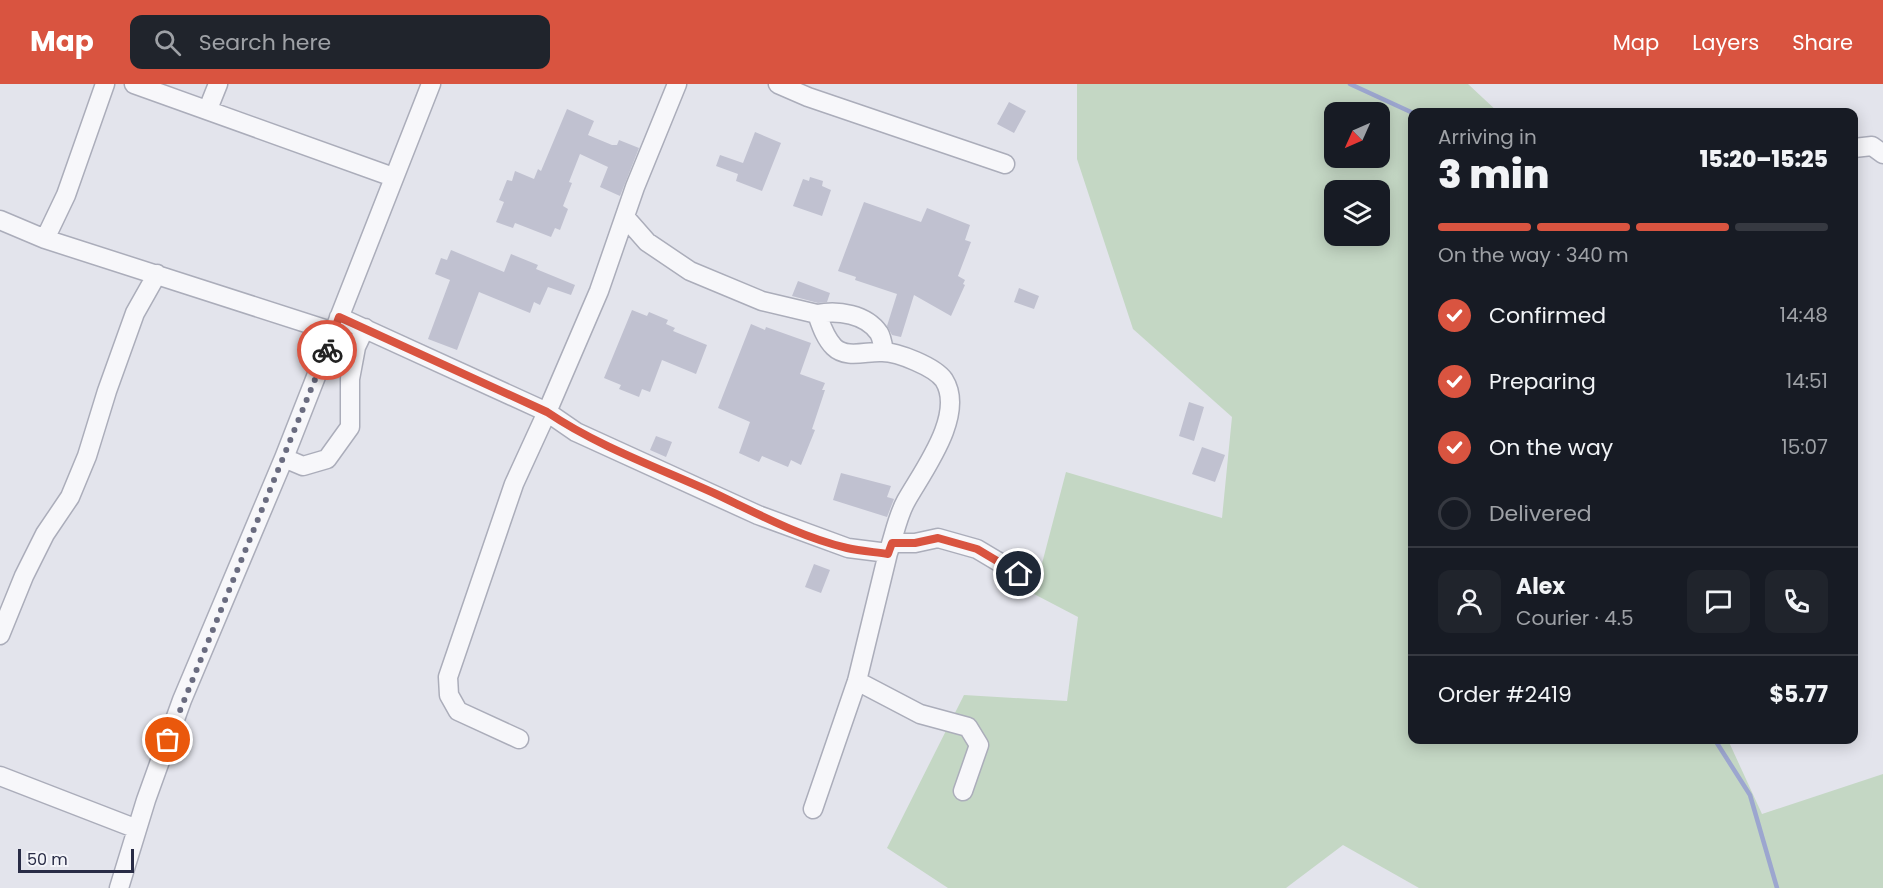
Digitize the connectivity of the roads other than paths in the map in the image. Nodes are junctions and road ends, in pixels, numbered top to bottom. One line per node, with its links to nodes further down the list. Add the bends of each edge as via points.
1 (105, 84): 14 (street, via 66,195)
2 (134, 84): 7 (street)
3 (218, 84): 7 (street)
4 (431, 84): 11 (street)
5 (677, 84): 12 (street)
6 (778, 84): 10 (street)
7 (208, 109): 11 (street)
8 (1858, 148): 9 (street, via 1872,146)
9 (1883, 154)
10 (1005, 164)
11 (393, 177): 19 (street)
12 (626, 217): 15 (street); 16 (street)
13 (0, 220): 14 (street)
14 (45, 239): 17 (street)
15 (617, 239): 16 (street); 22 (street)
16 (646, 242): 18 (street, via 690,271 752,297)
17 (157, 274): 19 (street); 26 (street, via 135,313 70,497 45,534)
18 (817, 314): 21 (street, via 851,314 866,321 879,333); 21 (street, via 828,340 840,351)
19 (337, 324): 20 (street); 23 (street)
20 (365, 328): 22 (street); 23 (street, via 356,347 350,379 350,426 327,459 303,466)
21 (885, 352): 24 (street, via 923,364 943,379 948,393 948,422 927,467 904,503)
22 (547, 412): 24 (street, via 576,432 758,515 848,548); 28 (street, via 514,484 448,677 449,695 458,711)
23 (284, 458): 32 (street, via 182,699)
24 (890, 548): 25 (street, via 938,538 977,549); 27 (street)
25 (1019, 574)
26 (0, 635)
27 (857, 681): 30 (street, via 920,714 968,727 979,745); 31 (street)
28 (519, 739)
29 (0, 776): 32 (street)
30 (963, 791)
31 (813, 809)
32 (137, 829): 33 (street)
33 (119, 888)

